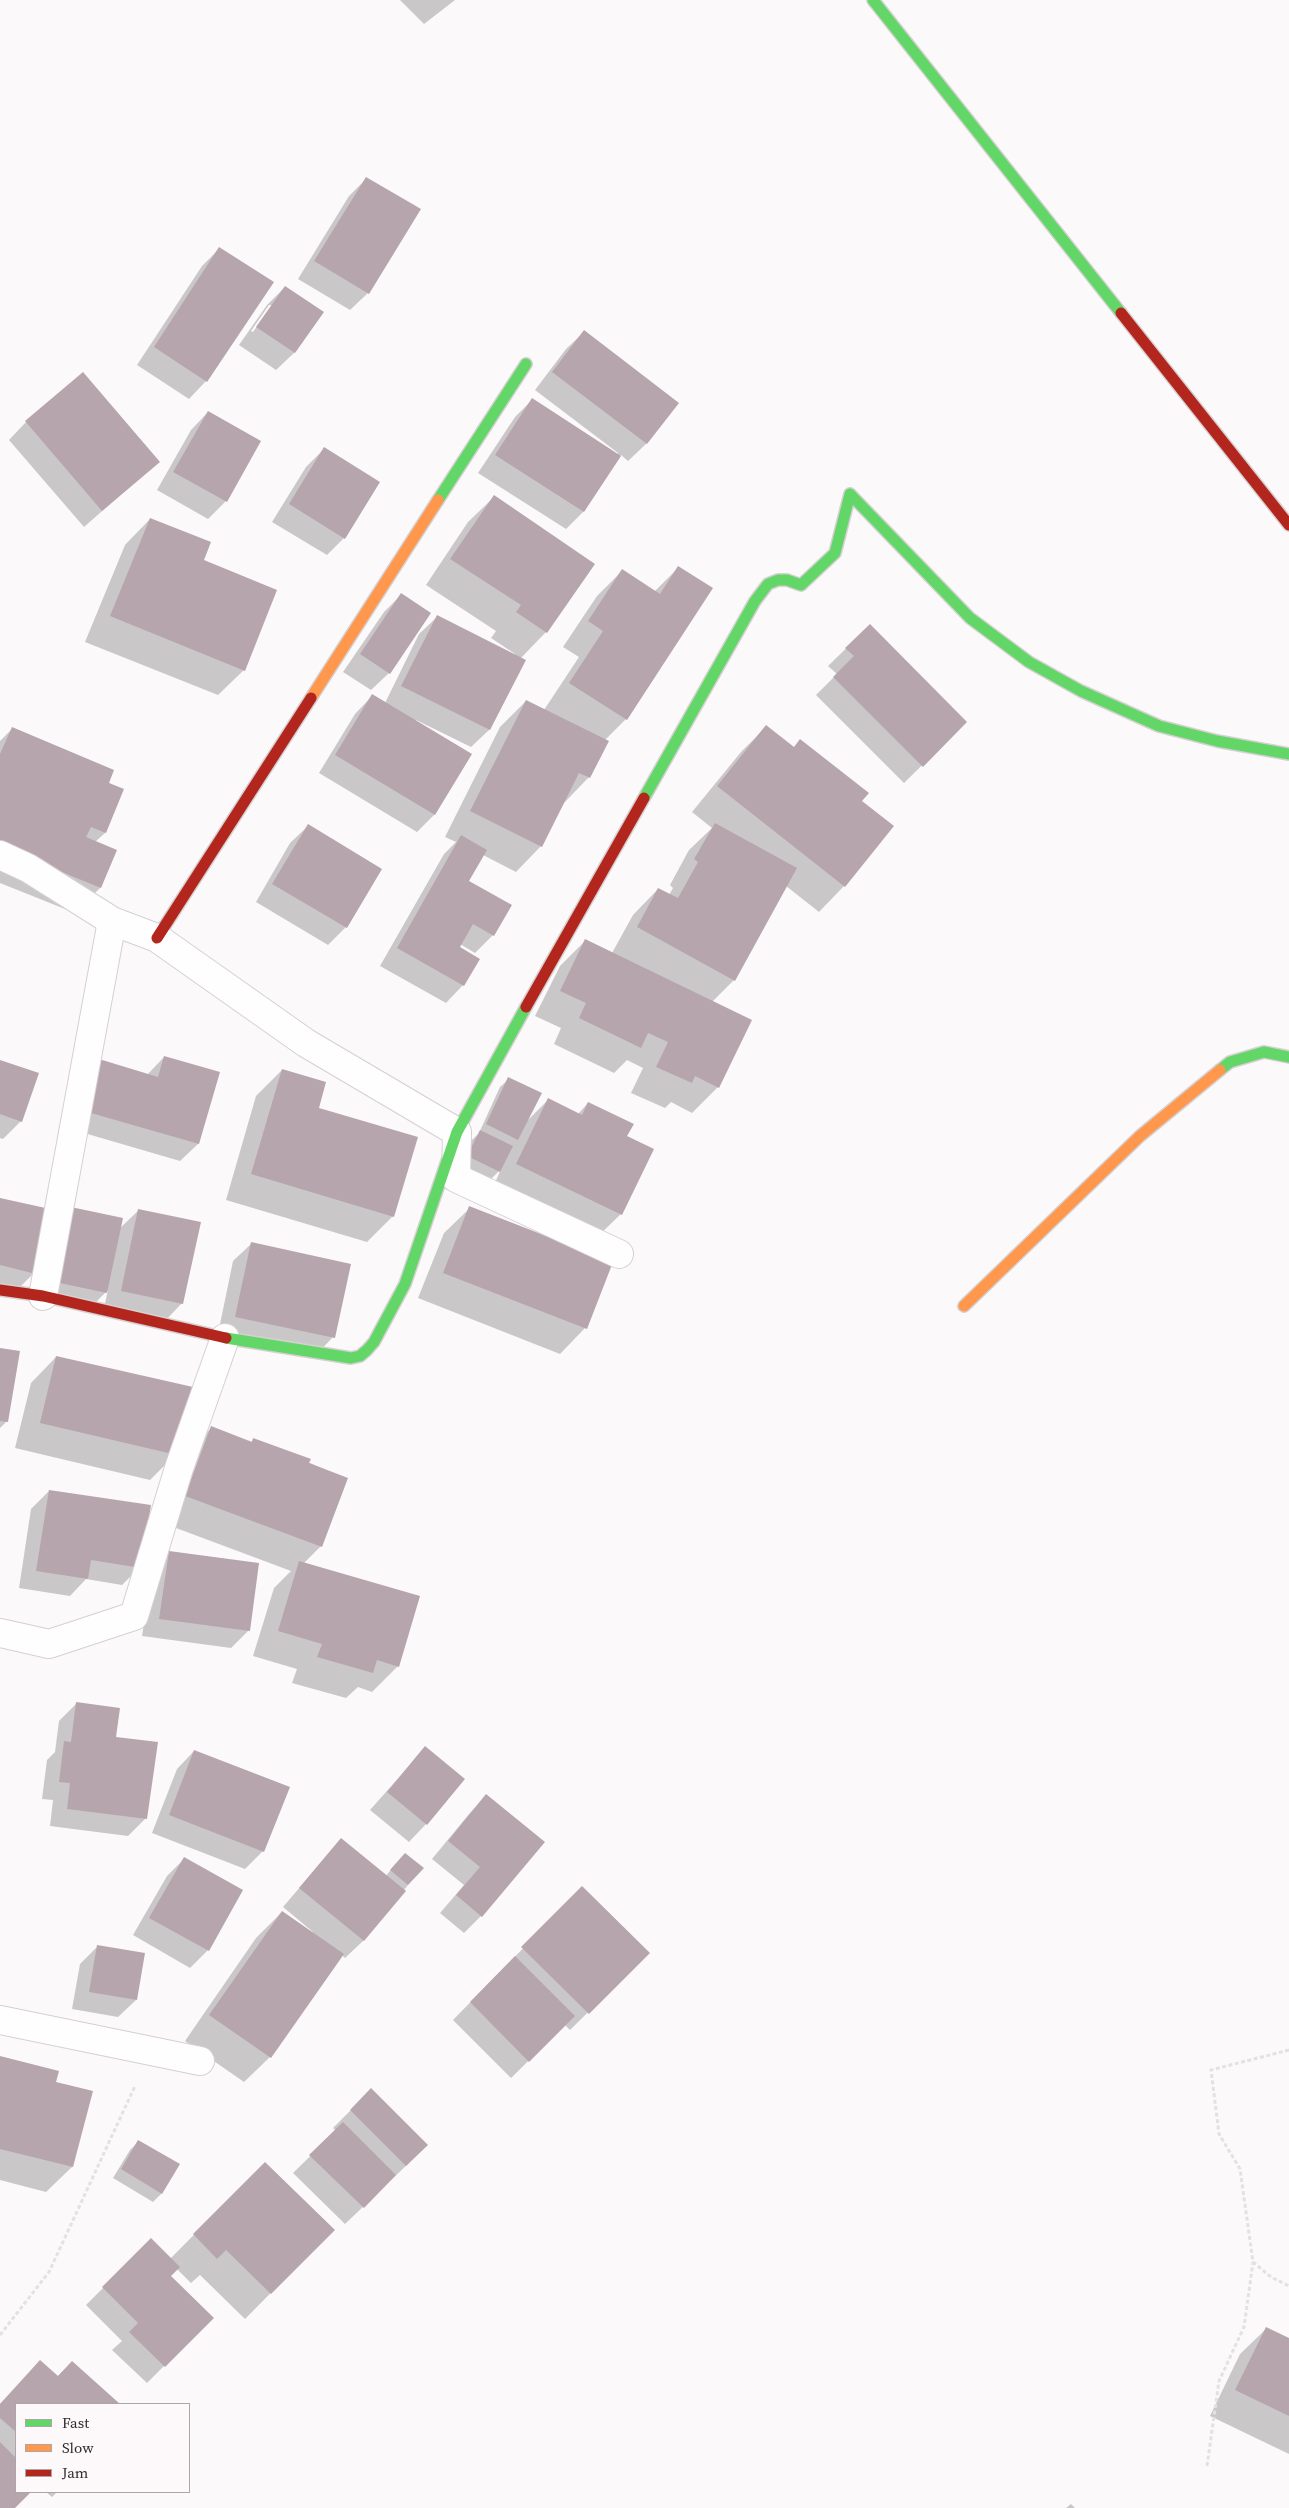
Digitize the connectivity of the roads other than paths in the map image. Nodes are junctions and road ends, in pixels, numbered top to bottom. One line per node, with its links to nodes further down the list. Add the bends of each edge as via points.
1 (874, 0): 3 (street)
2 (526, 364): 7 (street)
3 (1289, 525)
4 (1289, 754): 9 (street, via 1159,726 1081,692 1029,662 970,618 850,494 835,553 801,585 778,580 768,584 754,601)
5 (0, 855): 6 (street, via 28,868)
6 (112, 921): 7 (street); 12 (street)
7 (157, 938): 9 (street, via 306,1043)
8 (1289, 1057): 13 (street, via 1264,1052 1230,1062 1140,1136)
9 (457, 1132): 10 (street, via 456,1178); 14 (street, via 405,1284 367,1350 350,1358)
10 (619, 1254)
11 (0, 1290): 12 (street)
12 (43, 1296): 14 (street)
13 (964, 1306)
14 (224, 1338): 15 (street, via 179,1468 134,1616 49,1644)
15 (0, 1633)
16 (0, 2020): 17 (street)
17 (200, 2061)

